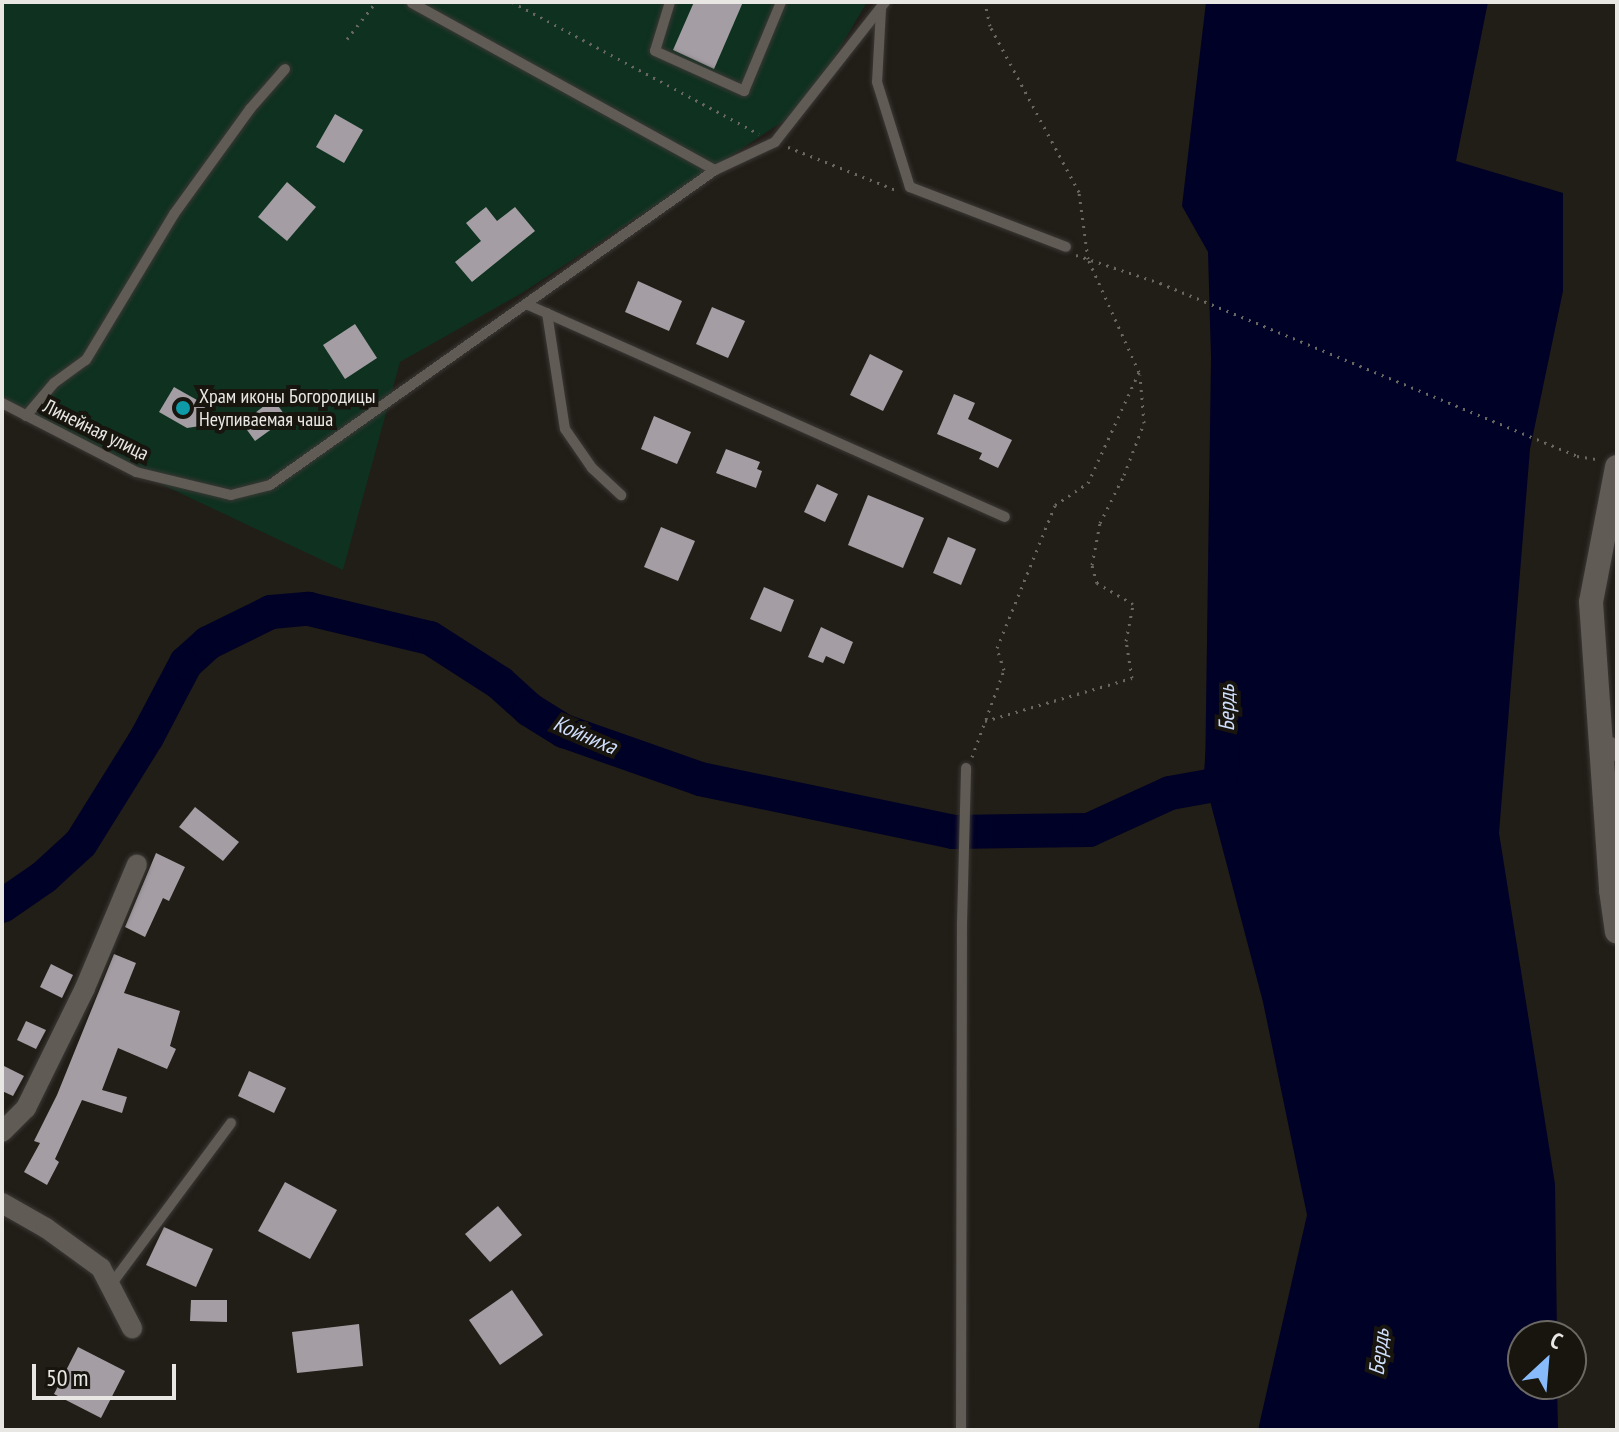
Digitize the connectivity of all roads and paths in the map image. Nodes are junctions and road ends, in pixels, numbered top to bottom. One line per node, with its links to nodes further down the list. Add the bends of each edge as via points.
1 (376, 2): 8 (path)
2 (512, 2): 10 (path)
3 (670, 2): 4 (lane, via 655,51 744,91)
4 (781, 2)
5 (985, 2): 14 (path, via 997,40 1079,192)
6 (412, 3): 11 (lane)
7 (883, 4): 10 (lane); 13 (lane, via 877,82 910,187)
8 (347, 39)
9 (285, 69): 19 (lane, via 174,214 86,360 54,383)
10 (775, 142): 11 (lane); 12 (path)
11 (715, 170): 15 (lane)
12 (906, 194)
13 (1070, 250): 14 (path)
14 (1088, 259): 17 (path); 20 (path, via 1160,283)
15 (526, 304): 16 (lane); 19 (lane, Линейная улица, via 270,485 231,495 136,472)
16 (547, 313): 22 (lane, via 565,429 592,468); 23 (lane)
17 (1139, 372): 24 (path, via 1088,483 1055,505 997,648 1004,670); 24 (path, via 1144,423 1100,523 1092,565 1097,583 1133,604 1126,641 1132,678)
18 (2, 403): 19 (lane, Линейная улица)
19 (26, 416)
20 (1577, 456)
21 (1617, 467): 25 (street, via 1591,602)
22 (621, 495)
23 (1005, 517)
24 (984, 721): 26 (path)
25 (1608, 746): 28 (street)
26 (966, 768): 34 (lane)
27 (137, 864): 30 (street, via 85,988 26,1108)
28 (1617, 932)
29 (231, 1123): 32 (lane)
30 (2, 1132)
31 (2, 1203): 32 (street, via 101,1268)
32 (110, 1286): 33 (street)
33 (132, 1328)
34 (961, 1430)

